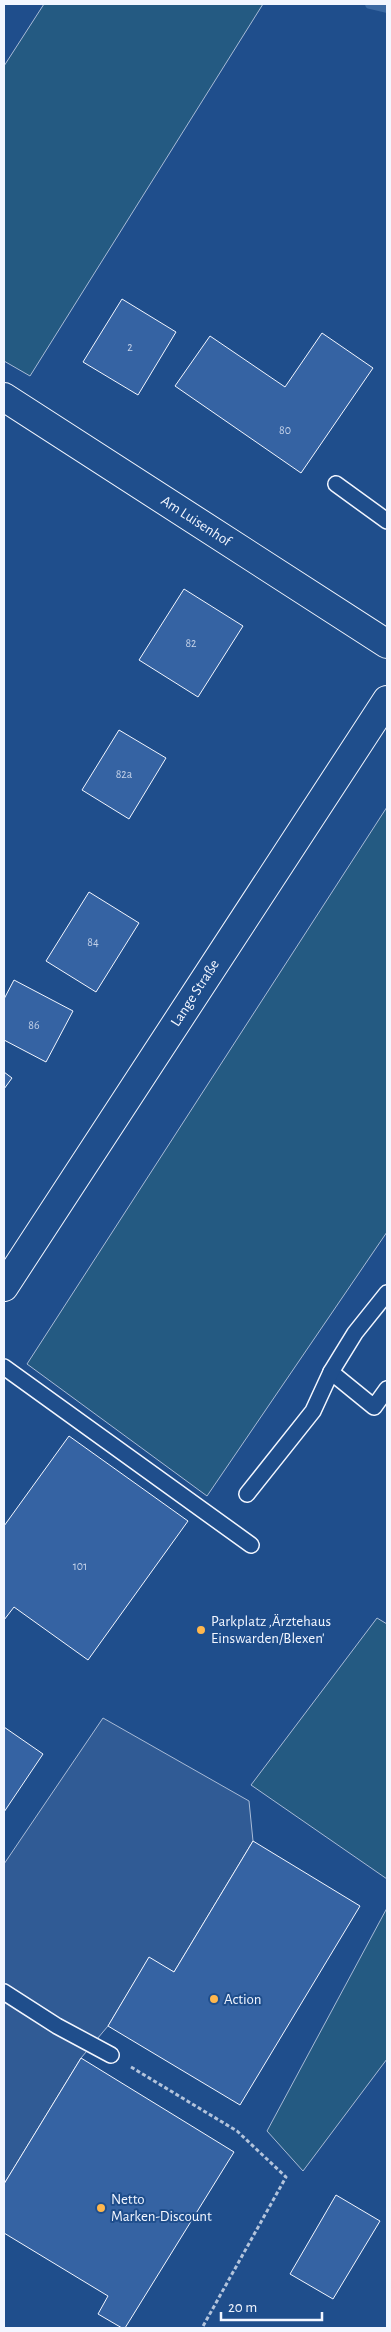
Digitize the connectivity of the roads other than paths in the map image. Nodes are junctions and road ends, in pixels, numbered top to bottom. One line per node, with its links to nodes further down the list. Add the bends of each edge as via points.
1 (4, 397): 4 (street, Am Luisenhof)
2 (336, 484): 3 (lane)
3 (387, 521)
4 (387, 644)
5 (387, 700): 6 (street, Lange Straße)
6 (8, 1272)
7 (387, 1293): 9 (lane, via 355,1333)
8 (4, 1367): 12 (lane)
9 (331, 1372): 10 (lane, via 374,1407); 11 (lane, via 313,1411)
10 (387, 1389)
11 (247, 1494)
12 (251, 1545)
13 (4, 1992): 14 (lane)
14 (111, 2055)

